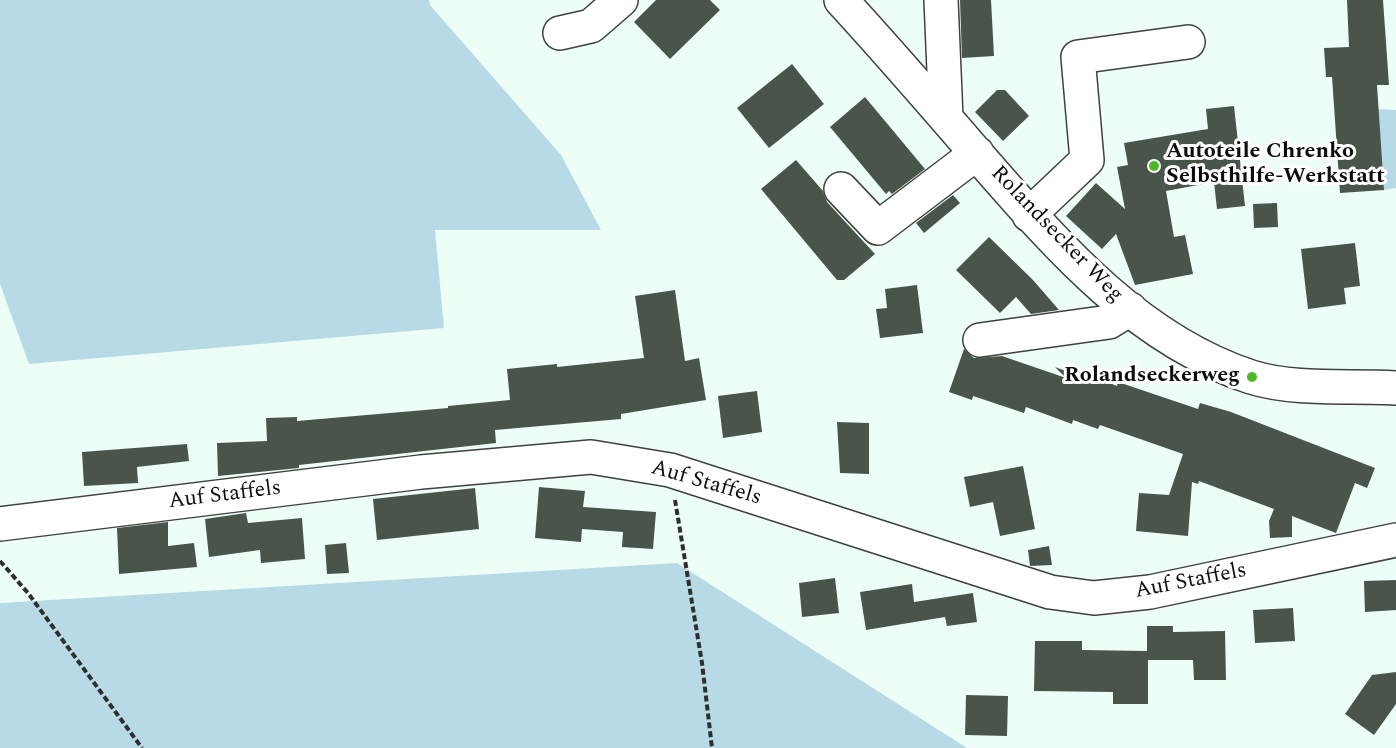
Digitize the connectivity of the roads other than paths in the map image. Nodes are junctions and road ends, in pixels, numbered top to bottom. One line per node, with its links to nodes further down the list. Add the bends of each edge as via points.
1 (621, 0): 4 (street, via 591,26)
2 (941, 0): 6 (street)
3 (851, 3): 6 (street, Rolandsecker Weg)
4 (560, 33)
5 (1188, 42): 9 (street, via 1077,57 1087,160)
6 (946, 118): 7 (street, Rolandsecker Weg)
7 (977, 153): 8 (street, via 878,228); 9 (street, Rolandsecker Weg)
8 (841, 189)
9 (1029, 215): 10 (street, Rolandsecker Weg, via 1102,288)
10 (1130, 309): 11 (street, via 1109,322); 12 (street, Rolandsecker Weg, via 1163,334 1252,377)
11 (980, 340)
12 (1396, 388)
13 (0, 524): 14 (street, Auf Staffels, via 421,472 591,457 670,470 1050,592 1094,598 1150,592)
14 (1396, 540)

